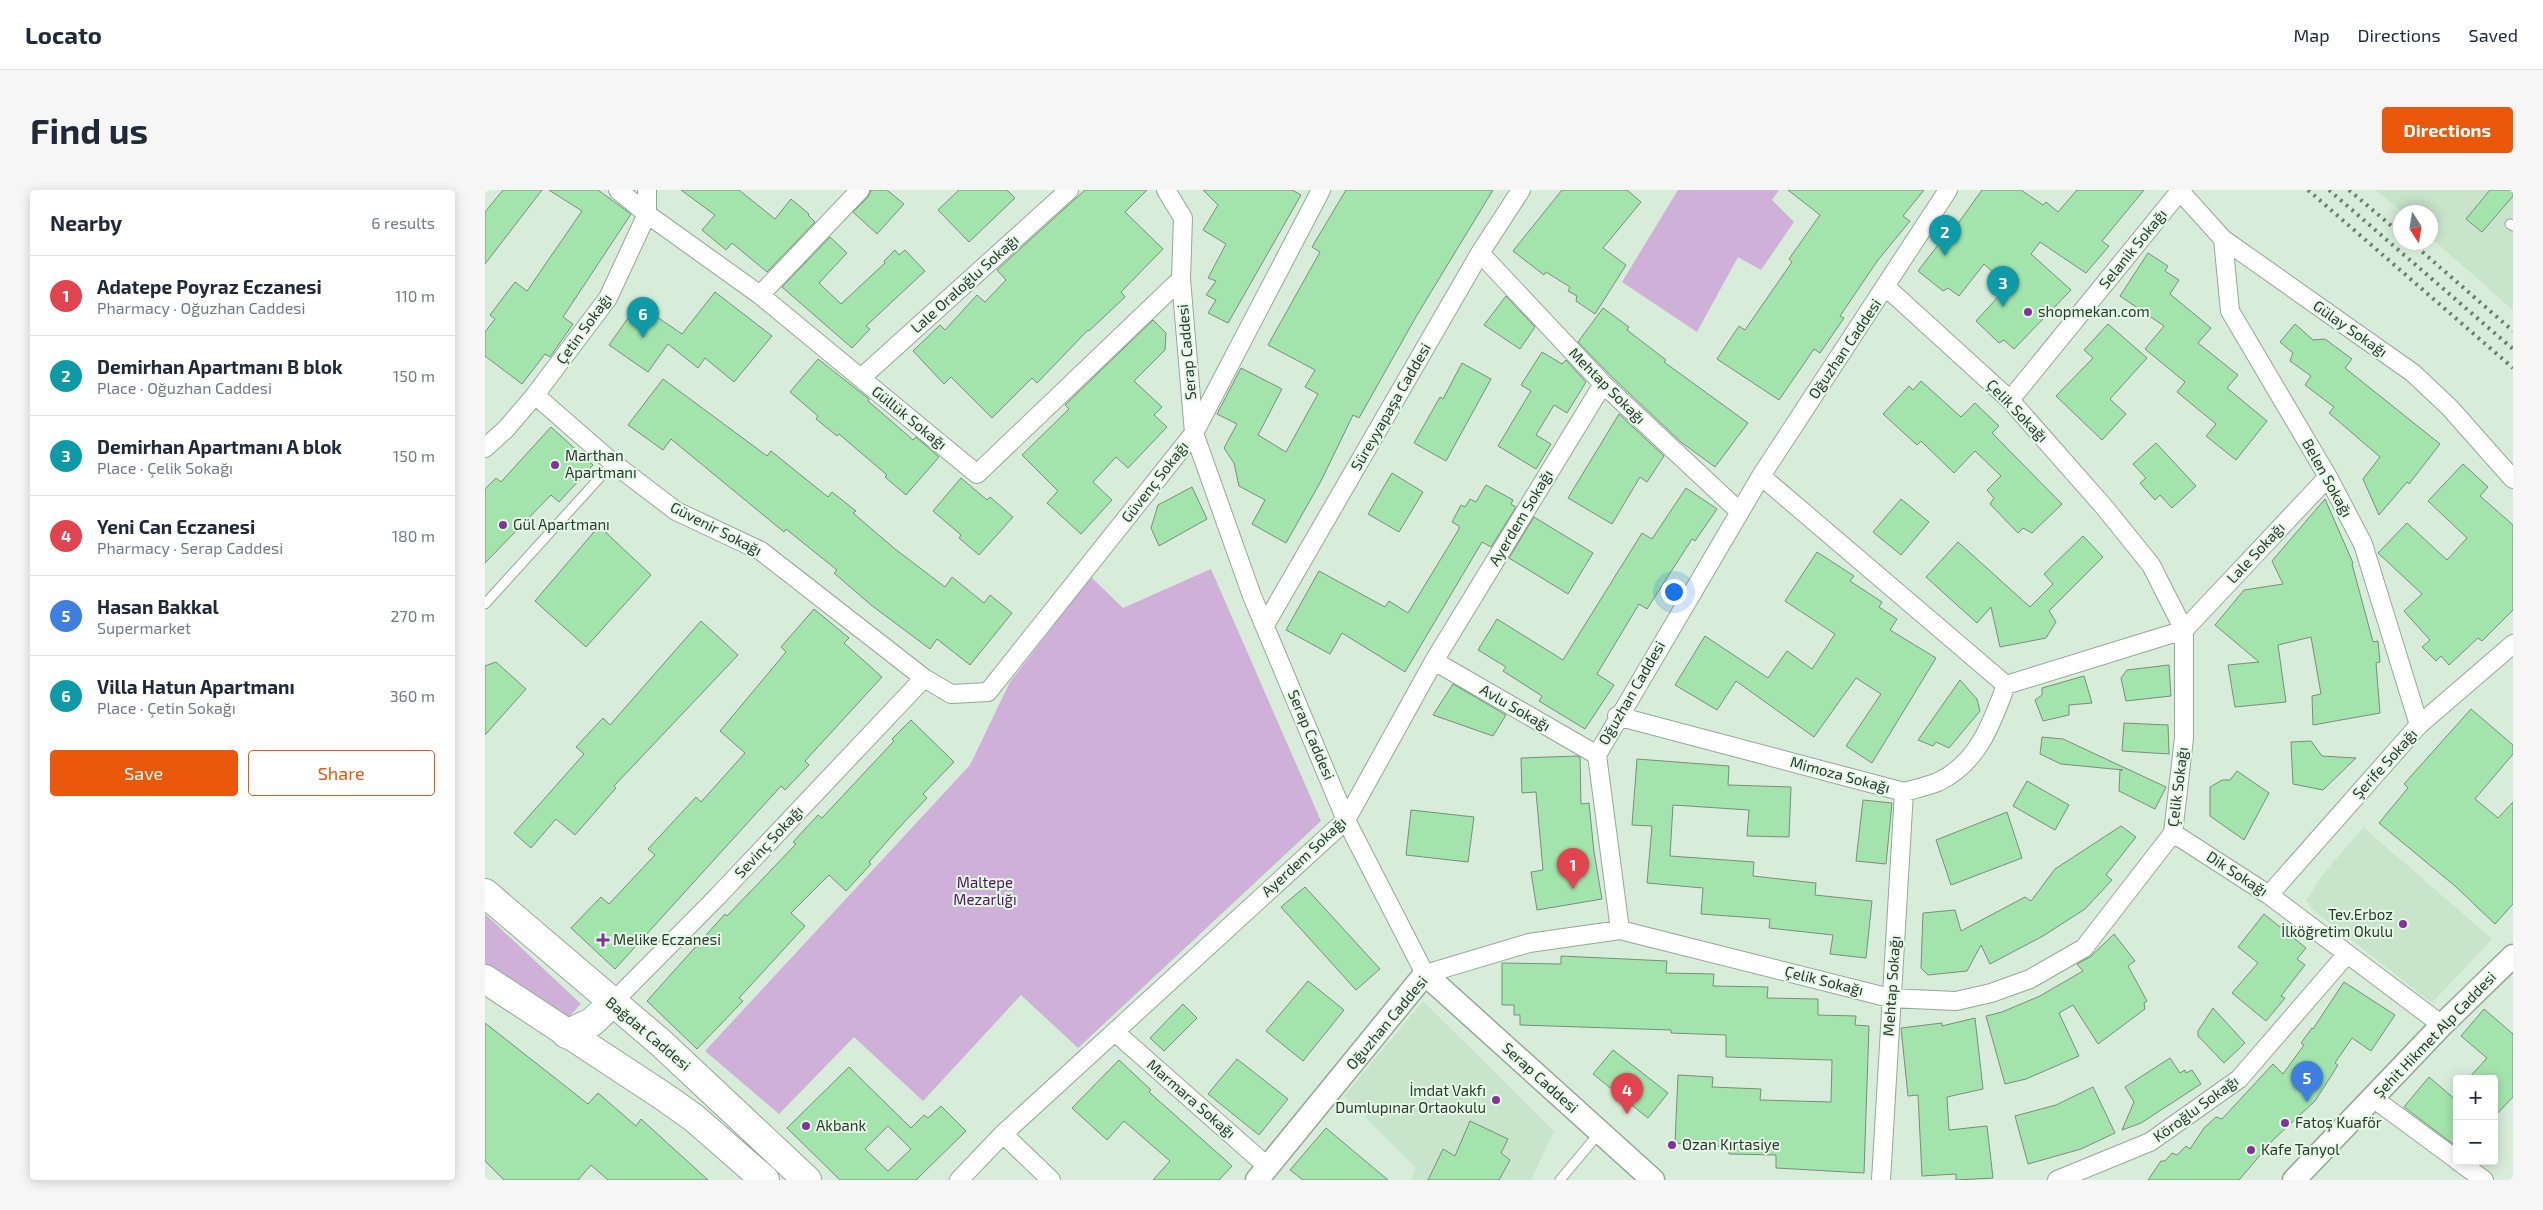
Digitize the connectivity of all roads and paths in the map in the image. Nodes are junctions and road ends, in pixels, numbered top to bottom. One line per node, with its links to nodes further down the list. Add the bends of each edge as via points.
1 (618, 190): 10 (street, Güllük Sokağı)
2 (647, 190): 10 (street, Çetin Sokağı)
3 (860, 190): 15 (street)
4 (1069, 190): 16 (street, Lale Oraloğlu Sokağı)
5 (1165, 190): 13 (street, Serap Caddesi, via 1183,218)
6 (1321, 190): 20 (street, Güvenç Sokağı)
7 (1521, 190): 12 (street, Süreyyapaşa Caddesi)
8 (1948, 190): 14 (street, Oğuzhan Caddesi)
9 (2179, 190): 11 (street, Gülay Sokağı); 19 (street, Selanik Sokağı)
10 (647, 214): 15 (street, Güllük Sokağı); 18 (street, Çetin Sokağı, via 608,298)
11 (2223, 239): 24 (street, Belen Sokağı, via 2230,310); 25 (street, Gülay Sokağı, via 2413,373 2450,408)
12 (1480, 253): 17 (street, Mehtap Sokağı); 28 (street, Süreyyapaşa Caddesi)
13 (1181, 279): 16 (street, Güllük Sokağı, via 977,474); 20 (street, Serap Caddesi)
14 (1886, 287): 19 (street, Çelik Sokağı); 23 (street, Oğuzhan Caddesi)
15 (761, 295): 16 (street, Güllük Sokağı)
16 (861, 378)
17 (1603, 384): 26 (street, Mehtap Sokağı); 31 (street, Ayerdem Sokağı)
18 (535, 395): 21 (street, Çetin Sokağı); 22 (street, Güvenir Sokağı)
19 (2010, 400): 29 (street, Çelik Sokağı, via 2151,565)
20 (1194, 433): 28 (street, Serap Caddesi); 32 (street, Güvenç Sokağı, via 988,692 951,694)
21 (485, 448)
22 (613, 463): 27 (lane); 32 (street, Güvenir Sokağı, via 676,511 761,551)
23 (1761, 476): 26 (street, Oğuzhan Caddesi); 33 (street)
24 (2328, 477): 29 (street, Lale Sokağı); 35 (street, Belen Sokağı, via 2363,544)
25 (2513, 479)
26 (1740, 512): 34 (street, Oğuzhan Caddesi)
27 (485, 604)
28 (1265, 625): 38 (street, Serap Caddesi)
29 (2184, 630): 33 (street); 39 (street, Çelik Sokağı, via 2184,738)
30 (2513, 644): 35 (street, Şerife Sokağı)
31 (1434, 661): 36 (street, Avlu Sokağı); 38 (street, Ayerdem Sokağı)
32 (924, 678): 48 (street, Sevinç Sokağı)
33 (2005, 685): 37 (street, Mimoza Sokağı, via 1989,729 1966,764 1939,782)
34 (1617, 716): 36 (street, Oğuzhan Caddesi); 37 (street, Mimoza Sokağı)
35 (2419, 726): 41 (street, Şerife Sokağı)
36 (1597, 755): 42 (street, Oğuzhan Caddesi)
37 (1904, 792): 47 (street, Mehtap Sokağı)
38 (1346, 820): 45 (street, Serap Caddesi); 50 (street, Ayerdem Sokağı)
39 (2173, 833): 41 (street, Dik Sokağı); 47 (street, Çelik Sokağı, via 2084,948 2054,967 1991,993 1956,1000)
40 (485, 893): 48 (main road, Bağdat Caddesi)
41 (2269, 895): 43 (street, Dik Sokağı)
42 (1620, 930): 45 (street, Oğuzhan Caddesi, via 1529,943); 47 (street, Çelik Sokağı)
43 (2347, 954): 49 (street, Dik Sokağı); 65 (street, Köroğlu Sokağı, via 2239,1079 2150,1142)
44 (2513, 956): 49 (street, Şehit Hikmet Alp Caddesi)
45 (1425, 974): 53 (street, Serap Caddesi); 57 (street, Oğuzhan Caddesi)
46 (485, 979): 51 (main road)
47 (1890, 998): 64 (street, Mehtap Sokağı)
48 (612, 1003): 51 (main road, via 592,1022); 59 (main road, Bağdat Caddesi, via 669,1050)
49 (2442, 1025): 52 (street, Şehit Hikmet Alp Caddesi)
50 (1115, 1032): 54 (street, Ayerdem Sokağı); 57 (street, Marmara Sokağı)
51 (567, 1034): 58 (main road, via 686,1113)
52 (2373, 1098): 55 (street); 66 (street, Şehit Hikmet Alp Caddesi)
53 (1600, 1132): 62 (lane); 63 (street, Serap Caddesi)
54 (1003, 1134): 60 (street, Ayerdem Sokağı); 61 (street)
55 (2453, 1157)
56 (2463, 1165): 67 (street)
57 (1262, 1173)
58 (765, 1180)
59 (807, 1180)
60 (959, 1180)
61 (1051, 1180)
62 (1560, 1180)
63 (1653, 1180)
64 (1881, 1180)
65 (2057, 1180)
66 (2294, 1180)
67 (2484, 1180)

